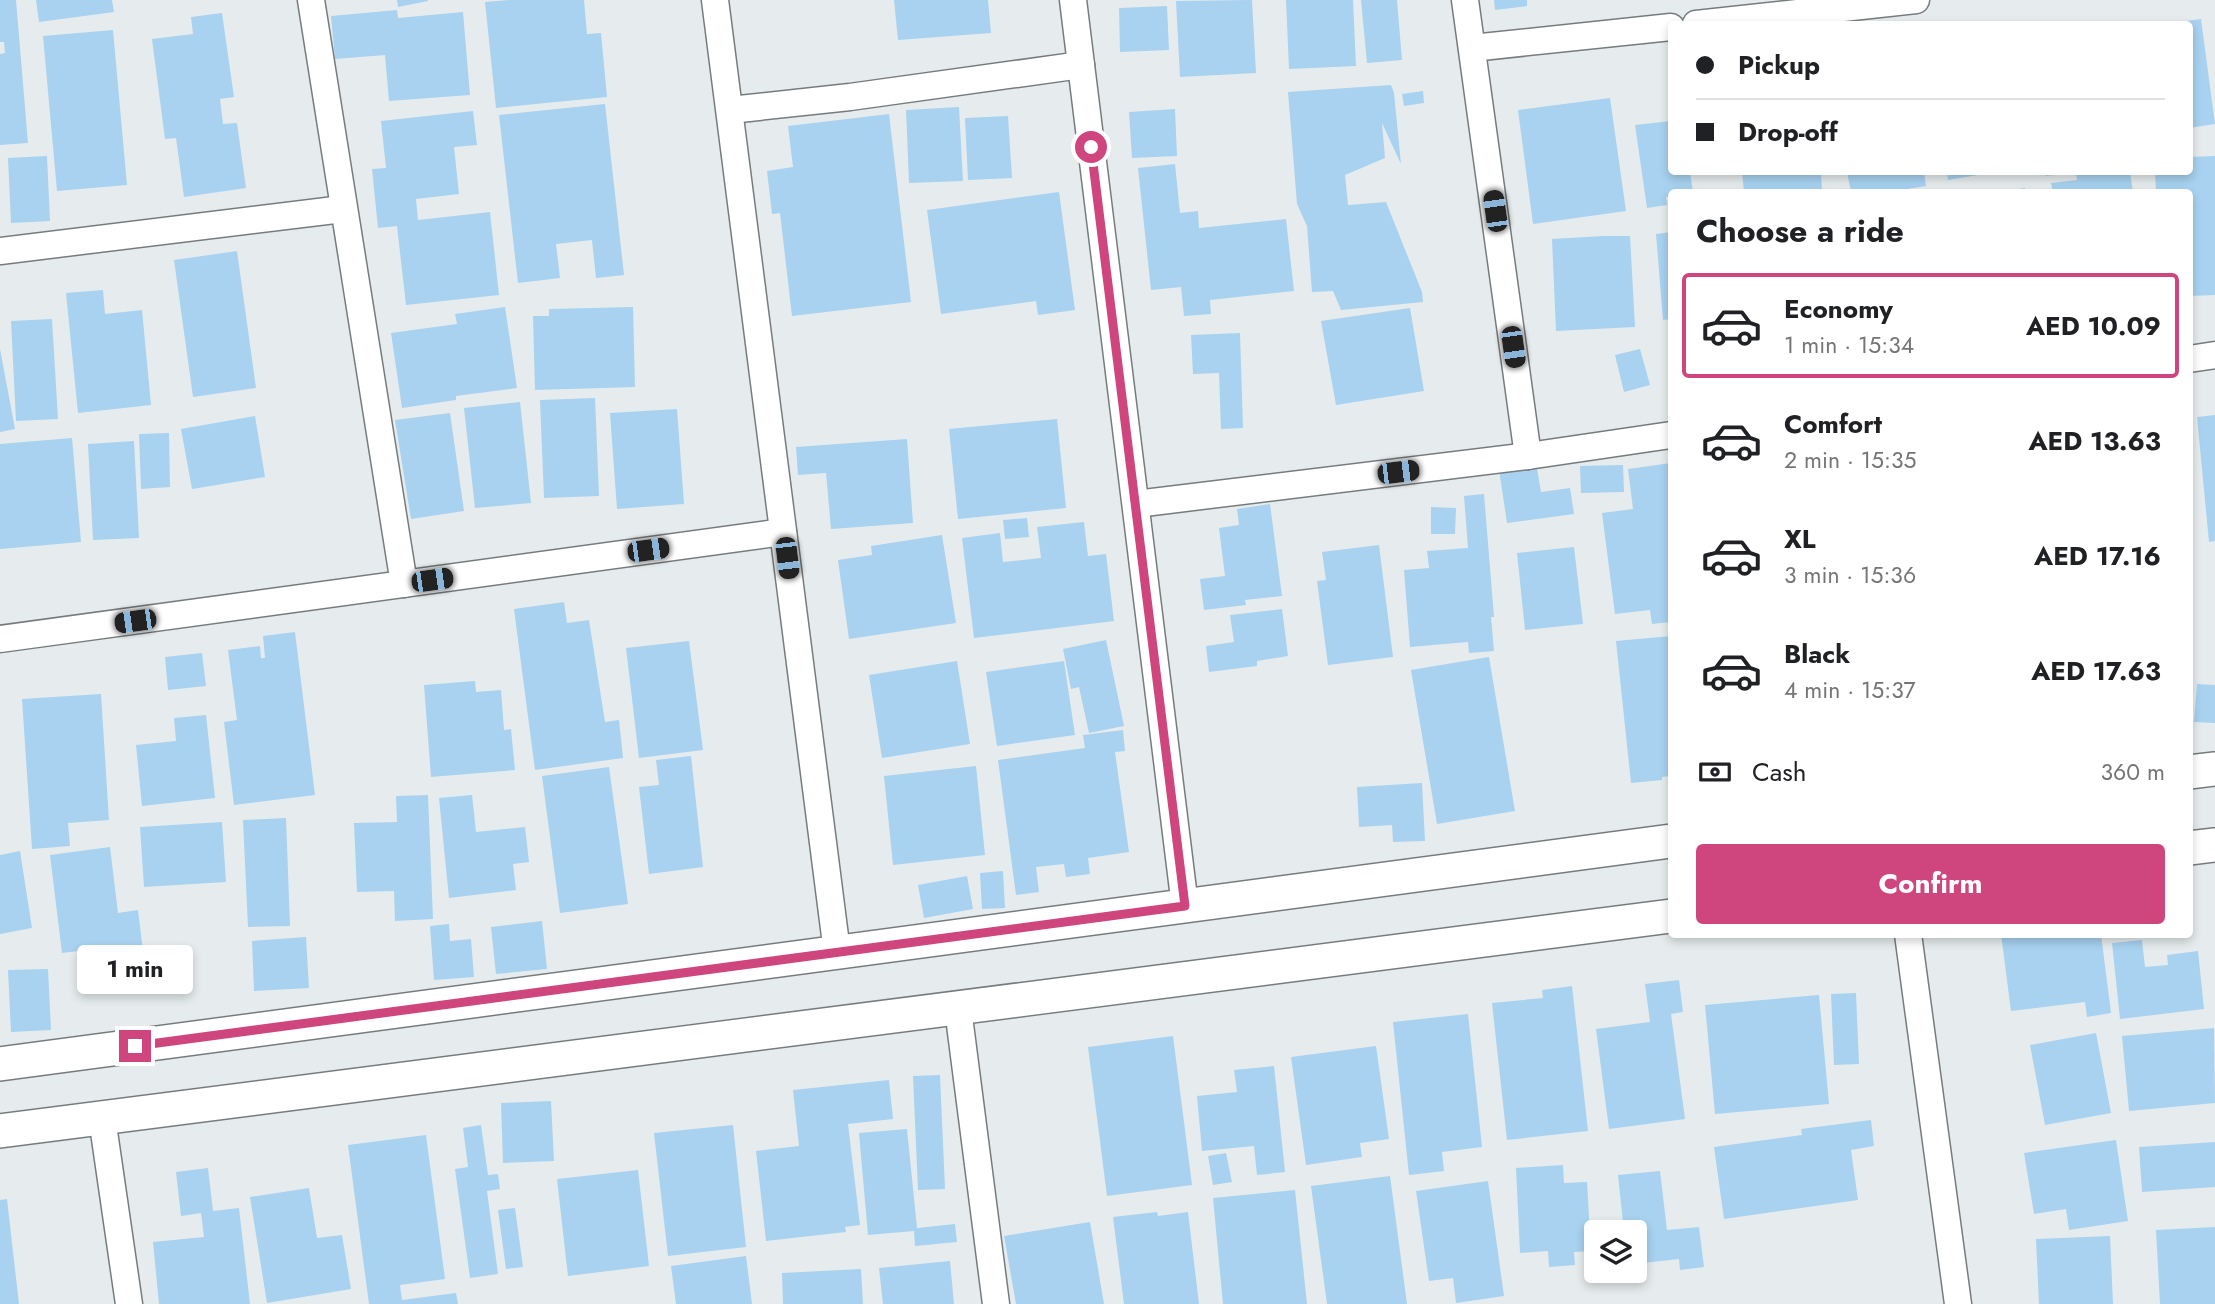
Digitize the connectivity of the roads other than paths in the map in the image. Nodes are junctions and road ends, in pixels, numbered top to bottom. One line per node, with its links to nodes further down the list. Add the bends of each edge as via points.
1 (311, 0): 12 (street)
2 (715, 0): 11 (street)
3 (1073, 0): 10 (street)
4 (1465, 0): 9 (street)
5 (1916, 0): 6 (street)
6 (1849, 4): 7 (street)
7 (1719, 21)
8 (1668, 27): 9 (street)
9 (1472, 48): 17 (street)
10 (1081, 65): 11 (street); 18 (street)
11 (730, 110): 19 (street)
12 (343, 209): 13 (street); 20 (street)
13 (0, 251)
14 (2215, 355): 15 (street)
15 (2193, 358)
16 (1668, 435): 17 (street)
17 (1528, 456): 18 (street)
18 (1136, 504): 27 (street)
19 (783, 532): 20 (street); 30 (street)
20 (404, 584): 21 (street)
21 (0, 639)
22 (2215, 769): 23 (street)
23 (2193, 772)
24 (1668, 841): 27 (street)
25 (2215, 845): 26 (street)
26 (2193, 848)
27 (1185, 906): 30 (street)
28 (1668, 916): 31 (street)
29 (1909, 938): 37 (street)
30 (836, 952): 32 (street)
31 (958, 1009): 33 (street); 36 (street)
32 (0, 1064)
33 (102, 1118): 34 (street); 35 (street)
34 (0, 1131)
35 (128, 1304)
36 (996, 1304)
37 (1958, 1304)

